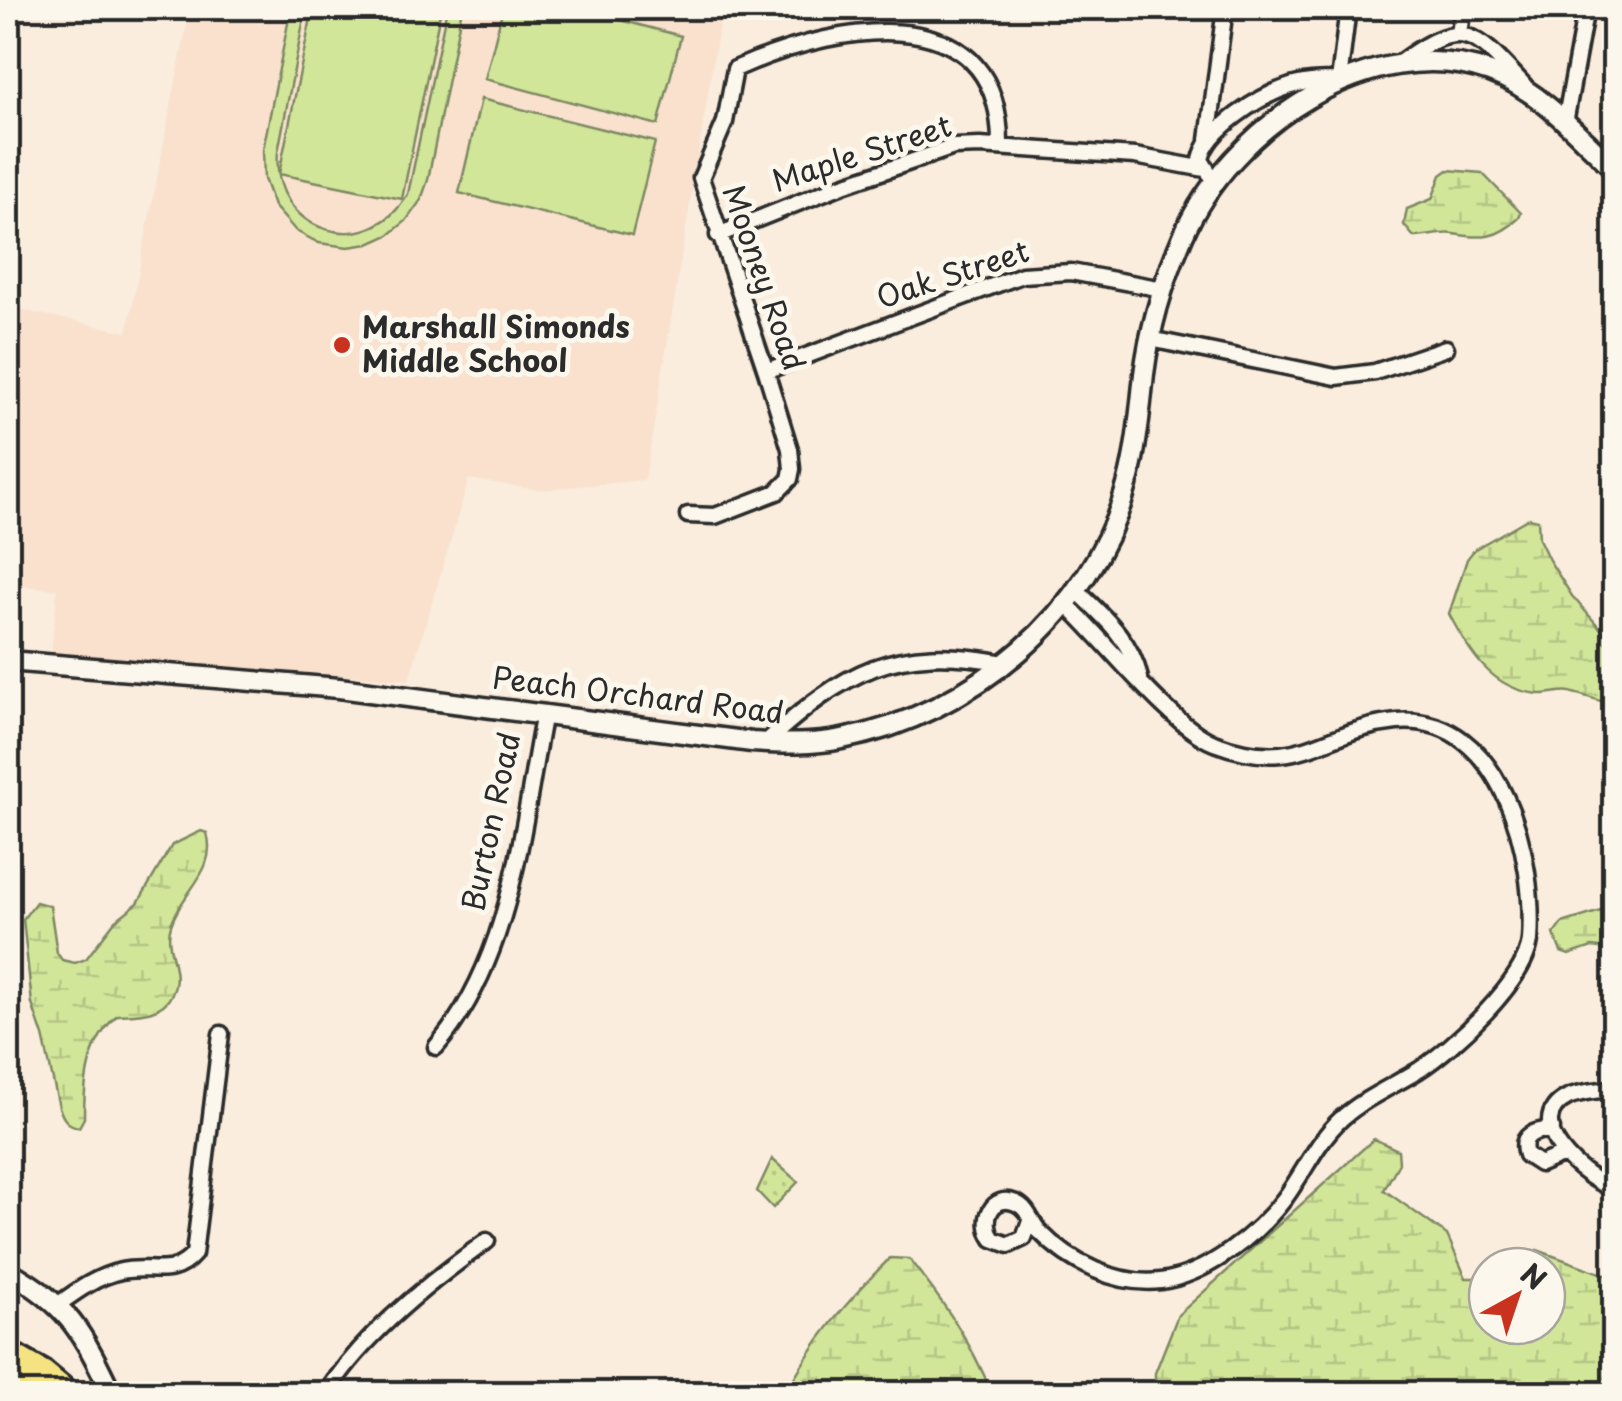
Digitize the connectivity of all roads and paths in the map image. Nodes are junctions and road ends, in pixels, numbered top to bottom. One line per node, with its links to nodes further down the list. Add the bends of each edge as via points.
1 (1225, 8): 12 (street)
2 (1348, 8): 9 (street)
3 (1463, 8): 6 (street)
4 (1586, 8): 11 (street)
5 (872, 16): 16 (street, Mooney Road, via 735,69 725,122 701,178)
6 (1459, 33): 8 (street, Peach Orchard Road, via 1440,36); 10 (street, Peach Orchard Road, via 1482,43)
7 (978, 48): 13 (street, via 996,92)
8 (1398, 64): 9 (street, Peach Orchard Road); 10 (street, Peach Orchard Road, via 1477,69)
9 (1338, 81): 12 (street, Peach Orchard Road, via 1279,90); 15 (street, Peach Orchard Road)
10 (1532, 94): 11 (street, Peach Orchard Road)
11 (1565, 123): 14 (street, Peach Orchard Road)
12 (1208, 140): 15 (street, Peach Orchard Road, via 1201,157)
13 (1000, 148): 15 (street, Maple Street, via 1135,156); 16 (street, Maple Street, via 942,151)
14 (1614, 168)
15 (1212, 175): 17 (street, Peach Orchard Road)
16 (718, 235): 20 (street, Mooney Road)
17 (1163, 289): 18 (street, Peach Orchard Road); 20 (street, Oak Street, via 1070,272 1022,274)
18 (1150, 339): 19 (street, via 1336,377 1375,372); 22 (street, Peach Orchard Road, via 1128,484 1110,532)
19 (1446, 348)
20 (766, 371): 21 (street, Mooney Road, via 790,449 790,479 716,516)
21 (688, 515)
22 (1071, 597): 24 (street, Peach Orchard Road); 33 (street, via 1140,679 1202,737 1248,752 1290,755 1397,722 1432,726 1466,742 1506,797 1526,877 1530,945 1510,984 1454,1041 1345,1116 1269,1216 1197,1270 1158,1281 1118,1278 1062,1250)
23 (8, 661): 25 (street, Peach Orchard Road, via 339,688)
24 (1004, 663): 26 (street, Peach Orchard Road, via 944,701 867,733); 26 (street, via 946,655 877,665 812,703)
25 (544, 713): 26 (street, Peach Orchard Road); 28 (street, Burton Road, via 505,910 472,997)
26 (765, 743)
27 (221, 1034): 38 (street, via 194,1254 173,1270 112,1273)
28 (436, 1048)
29 (1614, 1088): 30 (street, via 1566,1098)
30 (1552, 1128): 31 (street); 31 (street, via 1528,1134 1526,1155 1540,1164)
31 (1564, 1154): 32 (street, via 1587,1176)
32 (1614, 1188)
33 (1030, 1221)
34 (487, 1241): 45 (street, via 360,1349)
35 (8, 1271): 37 (street)
36 (8, 1280): 37 (street)
37 (32, 1286): 38 (street)
38 (59, 1304): 44 (street)
39 (8, 1354): 42 (highway)
40 (8, 1363): 42 (highway)
41 (8, 1384): 42 (highway)
42 (38, 1384): 43 (highway)
43 (67, 1394)
44 (112, 1394)
45 (326, 1394)

